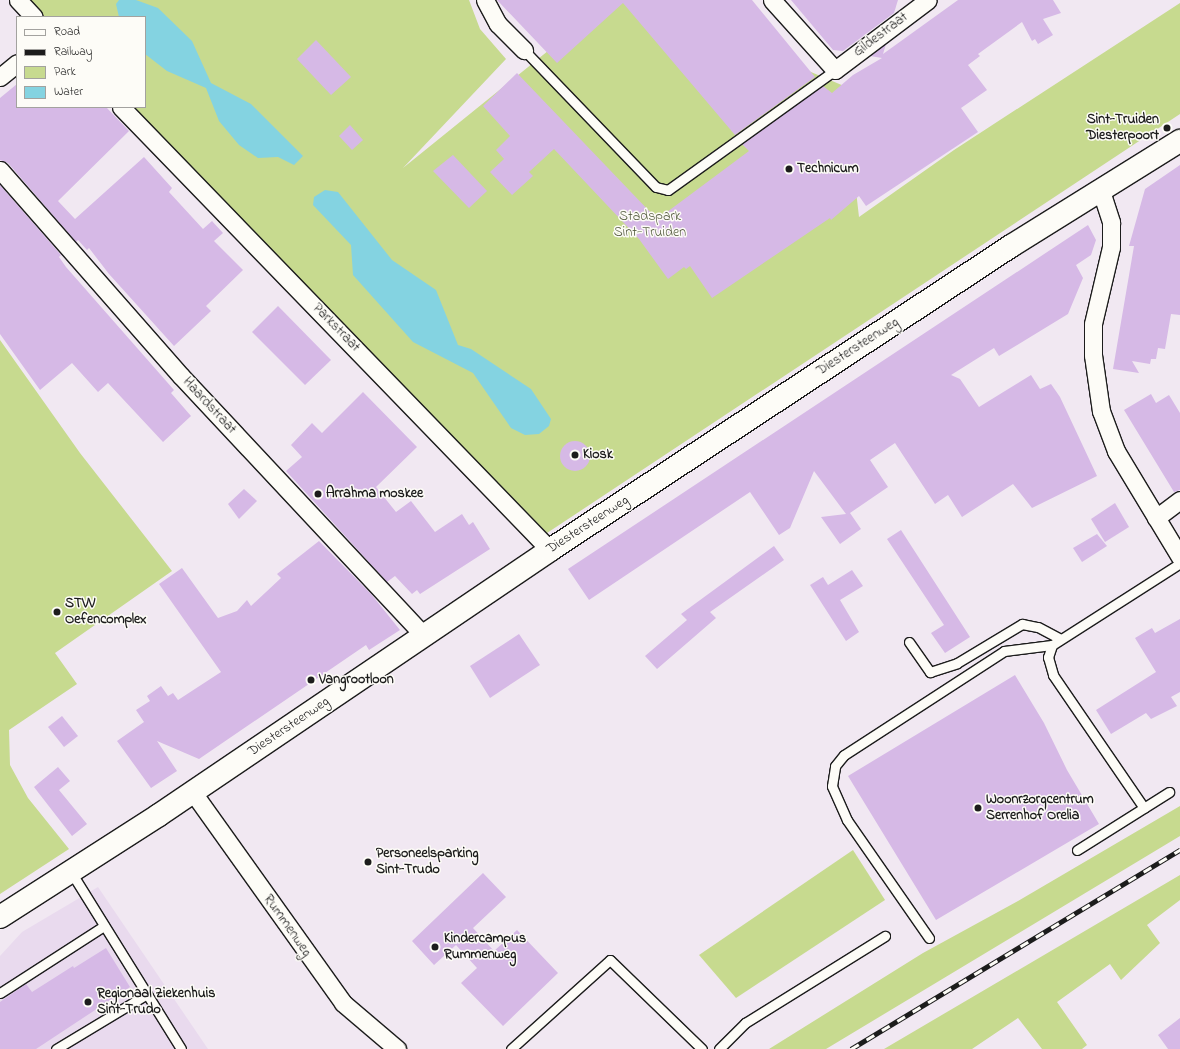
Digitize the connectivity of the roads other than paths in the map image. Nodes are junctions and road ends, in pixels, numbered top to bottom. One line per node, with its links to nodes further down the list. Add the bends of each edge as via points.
1 (18, 0): 5 (street)
2 (485, 0): 6 (street, via 498,24)
3 (772, 0): 8 (street)
4 (919, 3): 8 (street, Gildestraat)
5 (33, 16)
6 (524, 50): 8 (lane, via 656,187 668,190)
7 (16, 64): 9 (street)
8 (835, 70)
9 (0, 77)
10 (122, 108): 16 (street, Parkstraat)
11 (1180, 141): 13 (main road, Diestersteenweg)
12 (0, 170): 19 (street, Haardstraat, via 181,376)
13 (1101, 191): 15 (street, via 1111,222 1111,247 1093,324 1095,379 1101,411 1116,451); 16 (main road, Diestersteenweg, via 1004,250)
14 (1180, 500): 15 (street)
15 (1156, 518): 17 (street)
16 (550, 550): 19 (main road, Diestersteenweg)
17 (1180, 557)
18 (1180, 563): 20 (lane)
19 (424, 636): 23 (main road, Diestersteenweg)
20 (1059, 638): 21 (lane, via 1038,627 1022,624 957,663 930,672); 22 (lane)
21 (909, 642)
22 (1052, 645): 25 (lane, via 1048,657 1054,675); 31 (lane, via 1004,651 844,755 835,766 832,786 847,820)
23 (192, 792): 27 (main road, Diestersteenweg); 36 (street, Rummenweg, via 343,1003)
24 (1169, 792): 25 (lane)
25 (1144, 808): 26 (lane)
26 (1077, 850)
27 (71, 872): 28 (main road, Diestersteenweg); 29 (lane)
28 (0, 917)
29 (104, 926): 32 (lane); 33 (lane)
30 (885, 936): 39 (lane, via 745,1024)
31 (929, 938)
32 (0, 993)
33 (147, 994): 34 (lane); 35 (lane)
34 (56, 1049)
35 (181, 1049)
36 (396, 1049)
37 (511, 1049): 38 (lane, via 610,960)
38 (702, 1049)
39 (719, 1049)

